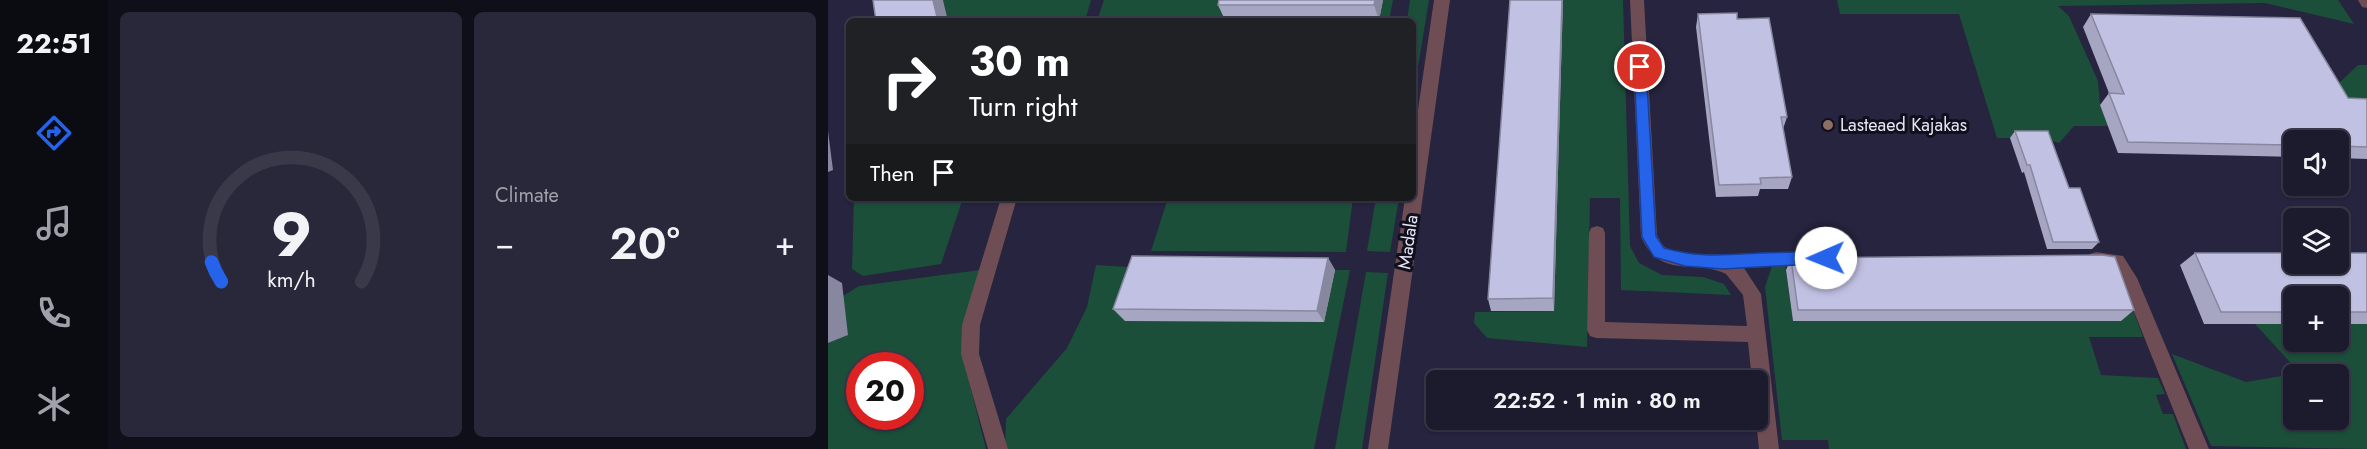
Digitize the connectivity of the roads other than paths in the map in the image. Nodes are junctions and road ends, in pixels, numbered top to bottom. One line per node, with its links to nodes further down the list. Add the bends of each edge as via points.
1 (1442, 0): 3 (street, Madala)
2 (1637, 0): 9 (lane, via 1649,237 1659,252 1685,260)
3 (1416, 182)
4 (1008, 201): 11 (lane, via 971,325 970,354)
5 (1413, 201): 12 (street, Madala)
6 (1596, 232): 10 (lane, via 1596,330)
7 (1832, 258): 9 (lane)
8 (2079, 258): 14 (lane, via 2117,261 2131,283)
9 (1723, 262): 10 (lane, via 1742,274 1752,294)
10 (1756, 334): 13 (lane)
11 (998, 449)
12 (1378, 449)
13 (1769, 449)
14 (2199, 449)

